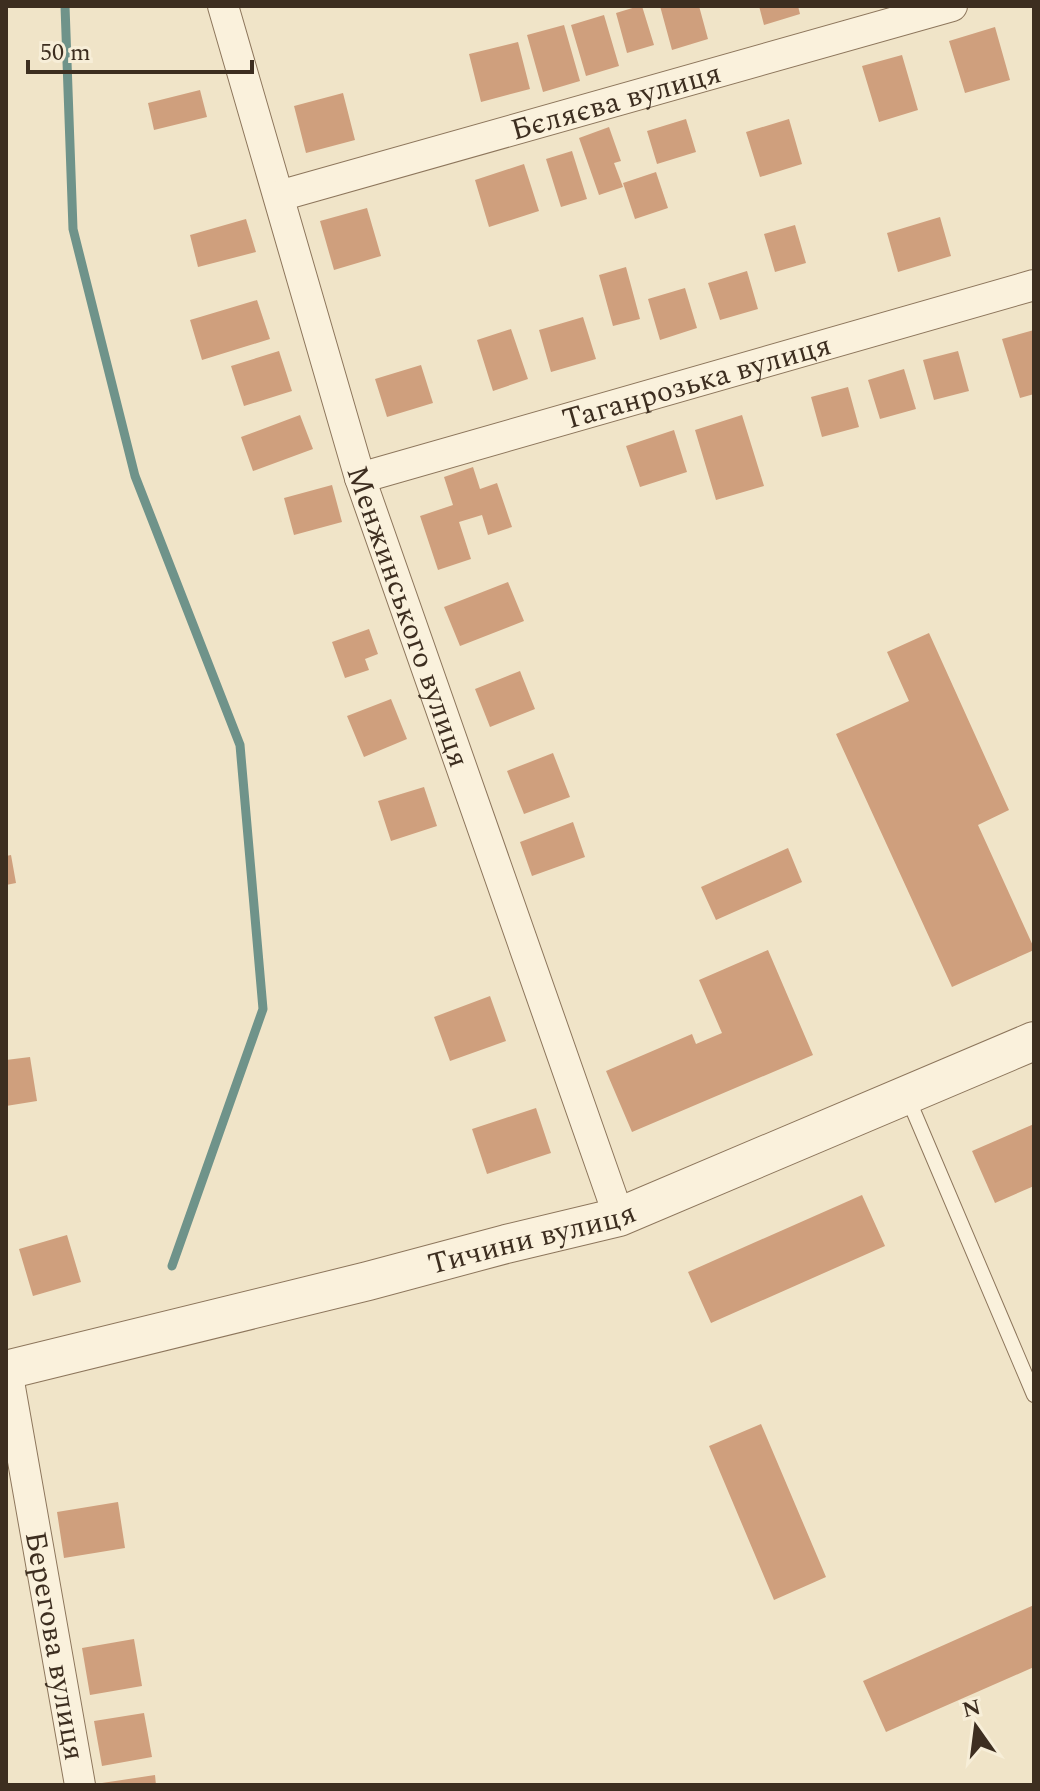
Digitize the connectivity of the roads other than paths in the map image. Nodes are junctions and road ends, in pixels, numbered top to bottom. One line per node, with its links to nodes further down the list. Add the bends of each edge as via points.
1 (223, 6): 3 (street, Менжинського вулиця)
2 (952, 6): 3 (street, Бєляєва вулиця)
3 (279, 196): 5 (street, Менжинського вулиця)
4 (1034, 285): 5 (street, Таганрозька вулиця)
5 (360, 478): 8 (street, Менжинського вулиця)
6 (1034, 1041): 7 (street, Тичини вулиця)
7 (907, 1095): 8 (street, Тичини вулиця); 10 (lane)
8 (619, 1217): 9 (street, Тичини вулиця)
9 (6, 1369): 11 (street, Берегова вулиця)
10 (1034, 1395)
11 (80, 1785)

